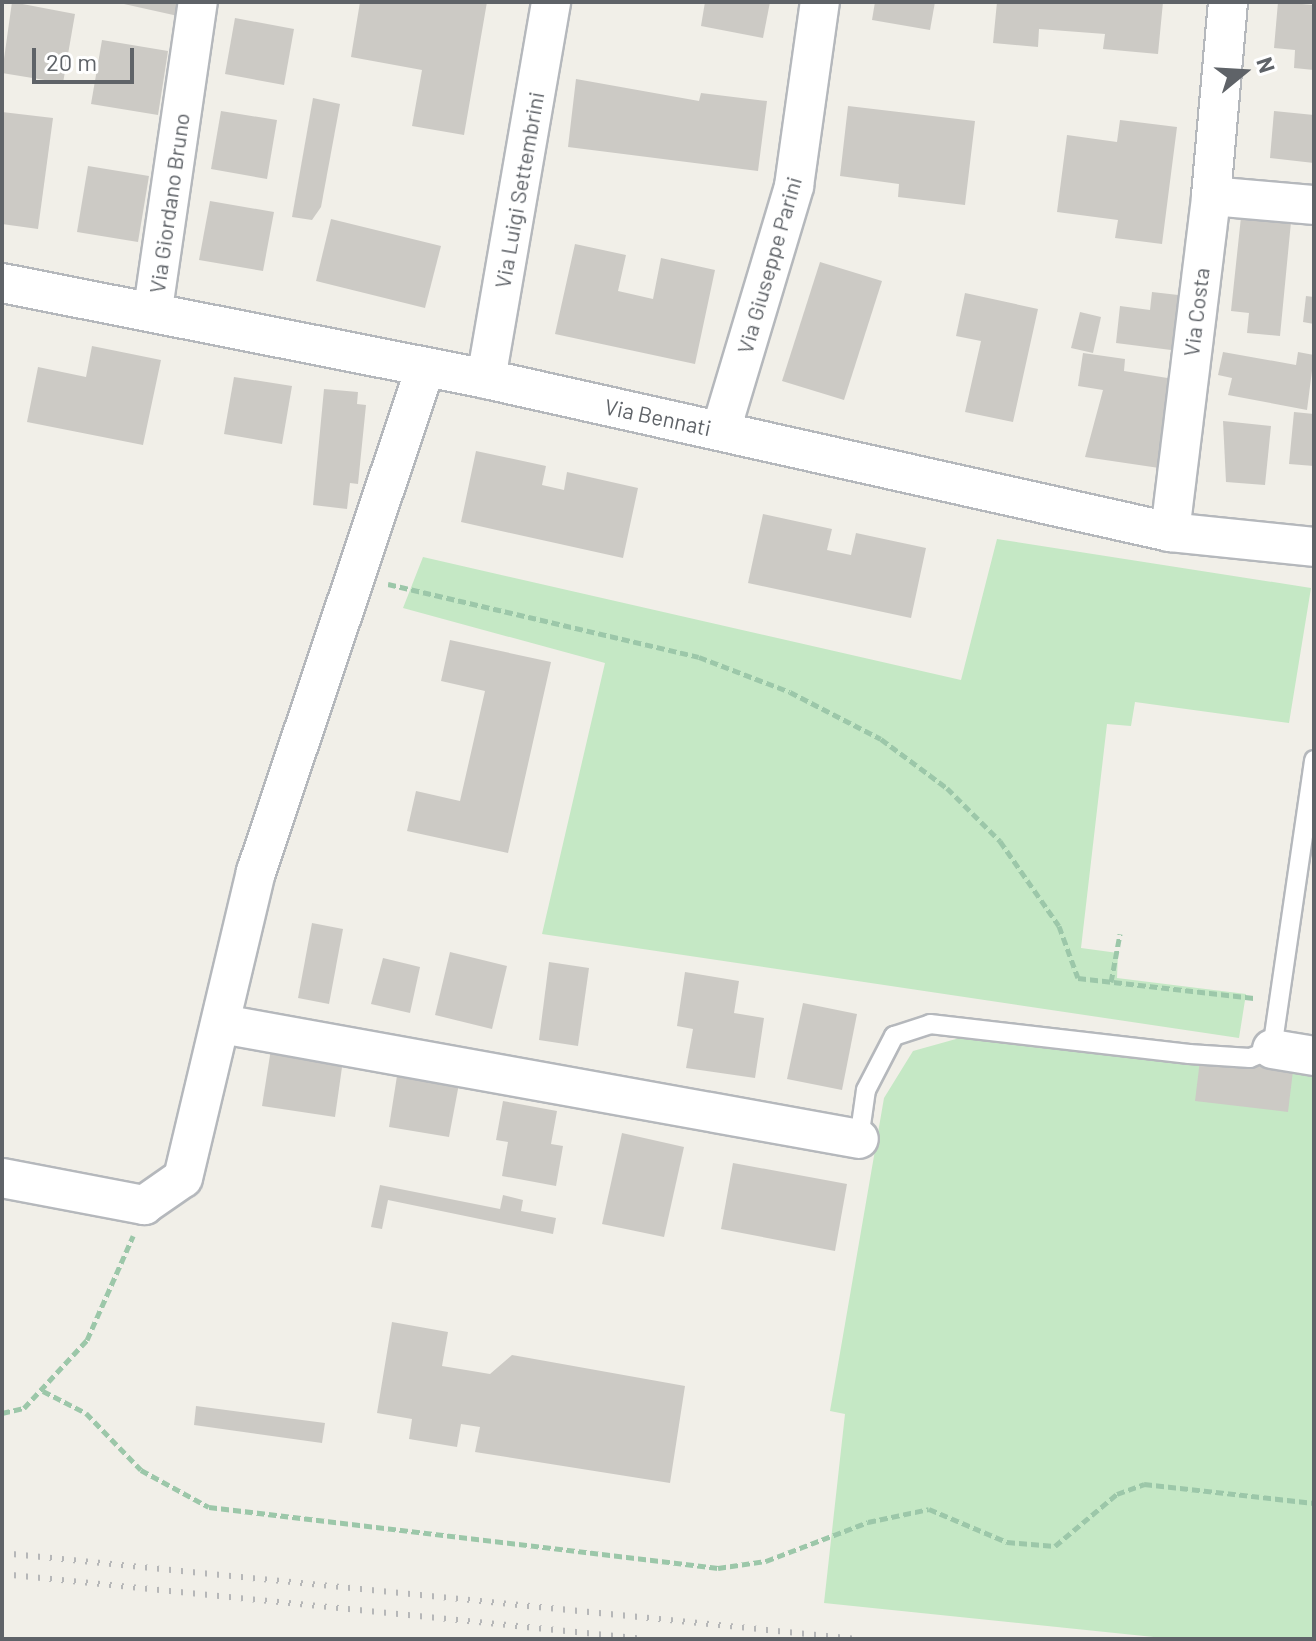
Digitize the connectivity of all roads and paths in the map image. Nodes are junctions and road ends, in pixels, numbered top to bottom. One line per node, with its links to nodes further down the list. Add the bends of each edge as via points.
1 (198, 2): 8 (street, Via Giordano Bruno)
2 (551, 2): 10 (street, Via Luigi Settembrini)
3 (820, 2): 11 (street, Via Giuseppe Parini, via 794,186)
4 (1228, 2): 5 (street, Via Costa)
5 (1211, 196): 6 (street); 12 (street, Via Costa)
6 (1314, 205)
7 (2, 283): 8 (street, Via Bennati)
8 (153, 309): 9 (street, Via Bennati)
9 (425, 369): 10 (street, Via Bennati); 14 (street)
10 (486, 379): 11 (street, Via Bennati)
11 (721, 430): 12 (street, Via Bennati)
12 (1170, 532): 13 (street, Via Bennati)
13 (1314, 547)
14 (356, 575): 17 (path, via 699,657 790,692 881,739 947,788 1000,841 1059,926 1078,978); 19 (street, via 256,872)
15 (1314, 760): 18 (lane)
16 (1120, 934): 17 (path)
17 (1111, 982): 18 (path)
18 (1279, 1002): 20 (lane)
19 (222, 1024): 22 (street); 24 (street, via 183,1178)
20 (1272, 1049): 21 (street); 22 (lane, via 1250,1058 1189,1054 930,1024 894,1036 866,1090)
21 (1314, 1056)
22 (859, 1139)
23 (2, 1178): 24 (street)
24 (144, 1205): 25 (path, via 87,1340)
25 (43, 1391): 26 (path, via 24,1408); 27 (path, via 86,1413 141,1470 209,1507 718,1568 766,1561 868,1522 929,1509 1007,1542 1055,1546 1117,1494 1144,1484)
26 (2, 1413)
27 (1314, 1503)

